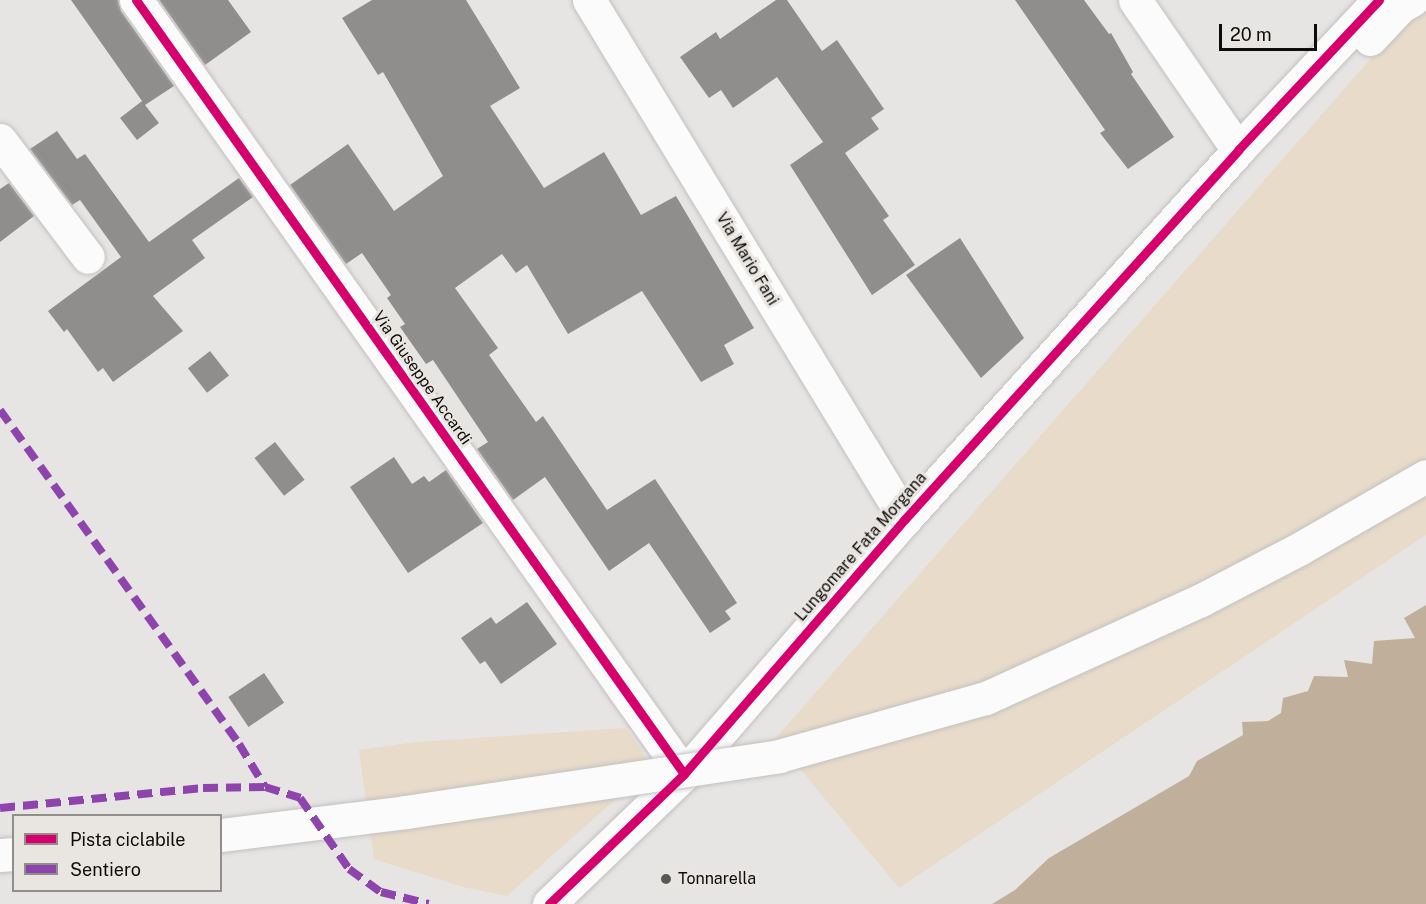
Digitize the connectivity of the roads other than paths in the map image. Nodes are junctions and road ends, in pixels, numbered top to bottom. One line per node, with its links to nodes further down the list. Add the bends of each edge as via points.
1 (136, 0): 12 (street, Via Giuseppe Accardi)
2 (589, 0): 11 (street, Via Mario Fani)
3 (1135, 0): 7 (street)
4 (1379, 0): 7 (street)
5 (1412, 0): 8 (street, via 1401,6 1271,148)
6 (0, 140): 9 (street)
7 (1238, 150): 8 (street)
8 (1191, 204): 11 (street, Lungomare Fata Morgana)
9 (88, 257)
10 (1426, 476): 13 (street, bridge, via 1202,600 986,698 779,756 406,812)
11 (905, 519): 12 (street, Lungomare Fata Morgana)
12 (684, 774): 14 (street, Lungomare Fata Morgana)
13 (222, 835)
14 (549, 904)

